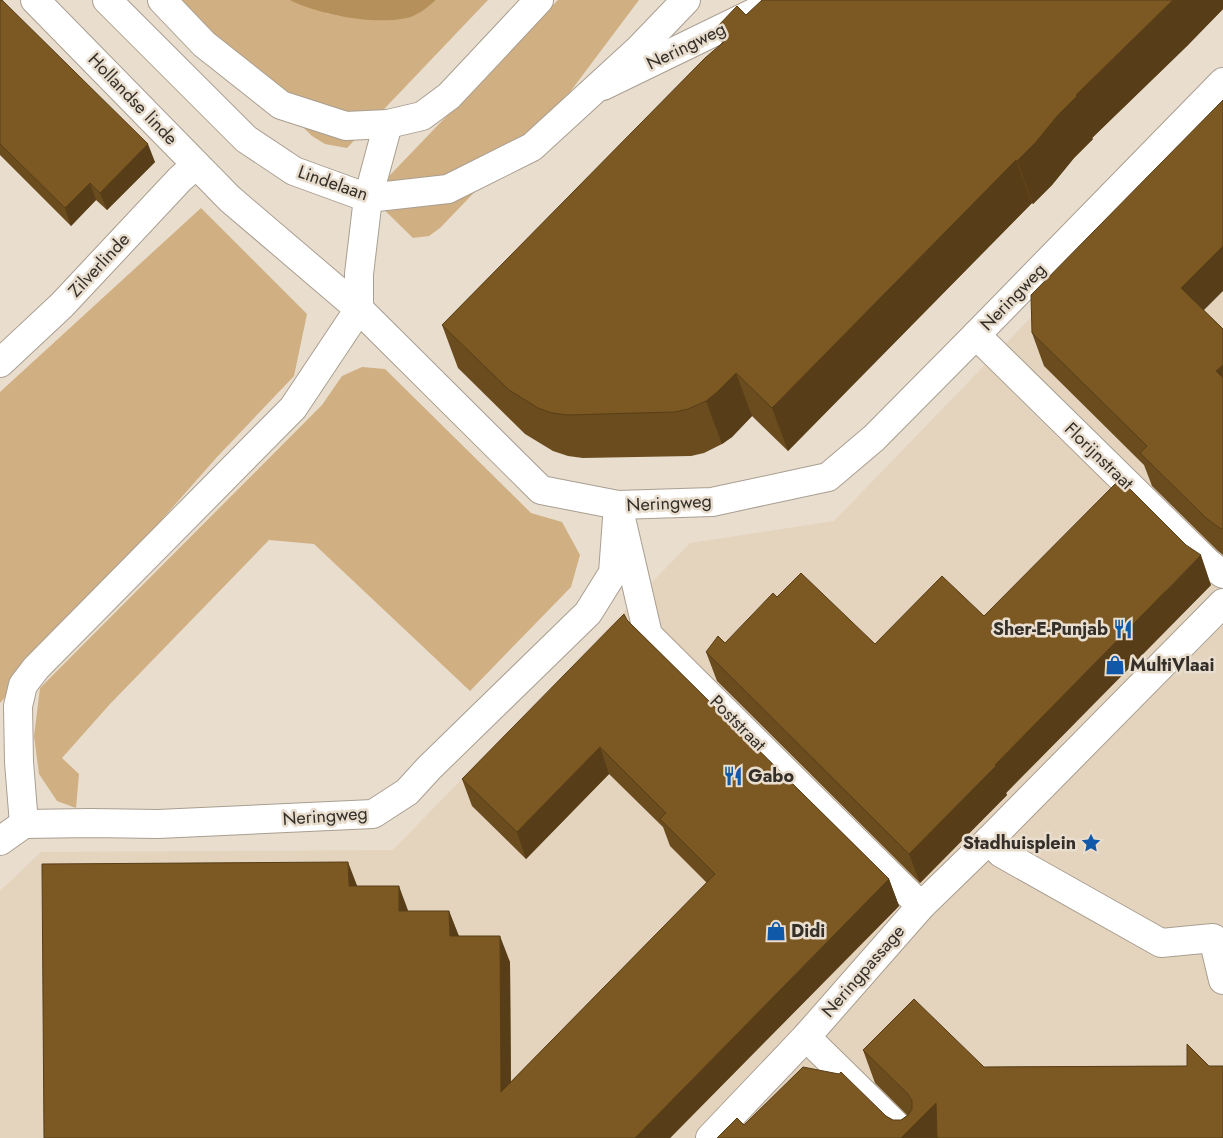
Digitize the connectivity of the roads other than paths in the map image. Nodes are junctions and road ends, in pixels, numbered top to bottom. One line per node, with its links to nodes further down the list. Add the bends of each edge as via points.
1 (35, 0): 10 (street, Hollandse linde)
2 (107, 0): 11 (street, Lindelaan, via 246,139 294,171)
3 (162, 0): 9 (street, via 204,44 281,105 346,126)
4 (539, 0): 9 (street, via 449,96 422,116)
5 (686, 0): 8 (street, Lindelaan)
6 (780, 0): 8 (street, Neringweg)
7 (1223, 82): 13 (street, Neringweg)
8 (593, 91): 11 (street, Lindelaan, via 532,147 448,189)
9 (388, 124): 11 (street)
10 (196, 165): 12 (street, Hollandse linde, via 230,199); 14 (street, Zilverlinde, via 62,305)
11 (368, 198): 12 (street, via 359,274)
12 (359, 309): 15 (street, Hollandse linde, via 541,490); 18 (street, via 293,408 23,685 18,706)
13 (976, 335): 15 (street, Neringweg, via 874,438 828,477 712,502); 16 (street, Florijnstraat, via 1208,563)
14 (0, 364)
15 (618, 505): 18 (street, Neringweg, via 613,573 588,613 406,792 373,814 158,824); 21 (street, Poststraat, via 648,635)
16 (1223, 574)
17 (1223, 603): 19 (street)
18 (24, 824): 20 (street)
19 (989, 840): 21 (street); 22 (street, via 1001,853 1161,943)
20 (0, 841)
21 (921, 906): 24 (street, Neringpassage)
22 (1218, 933): 23 (street)
23 (1223, 980)
24 (806, 1037): 25 (street, Neringpassage); 26 (street)
25 (710, 1138)
26 (909, 1138)

